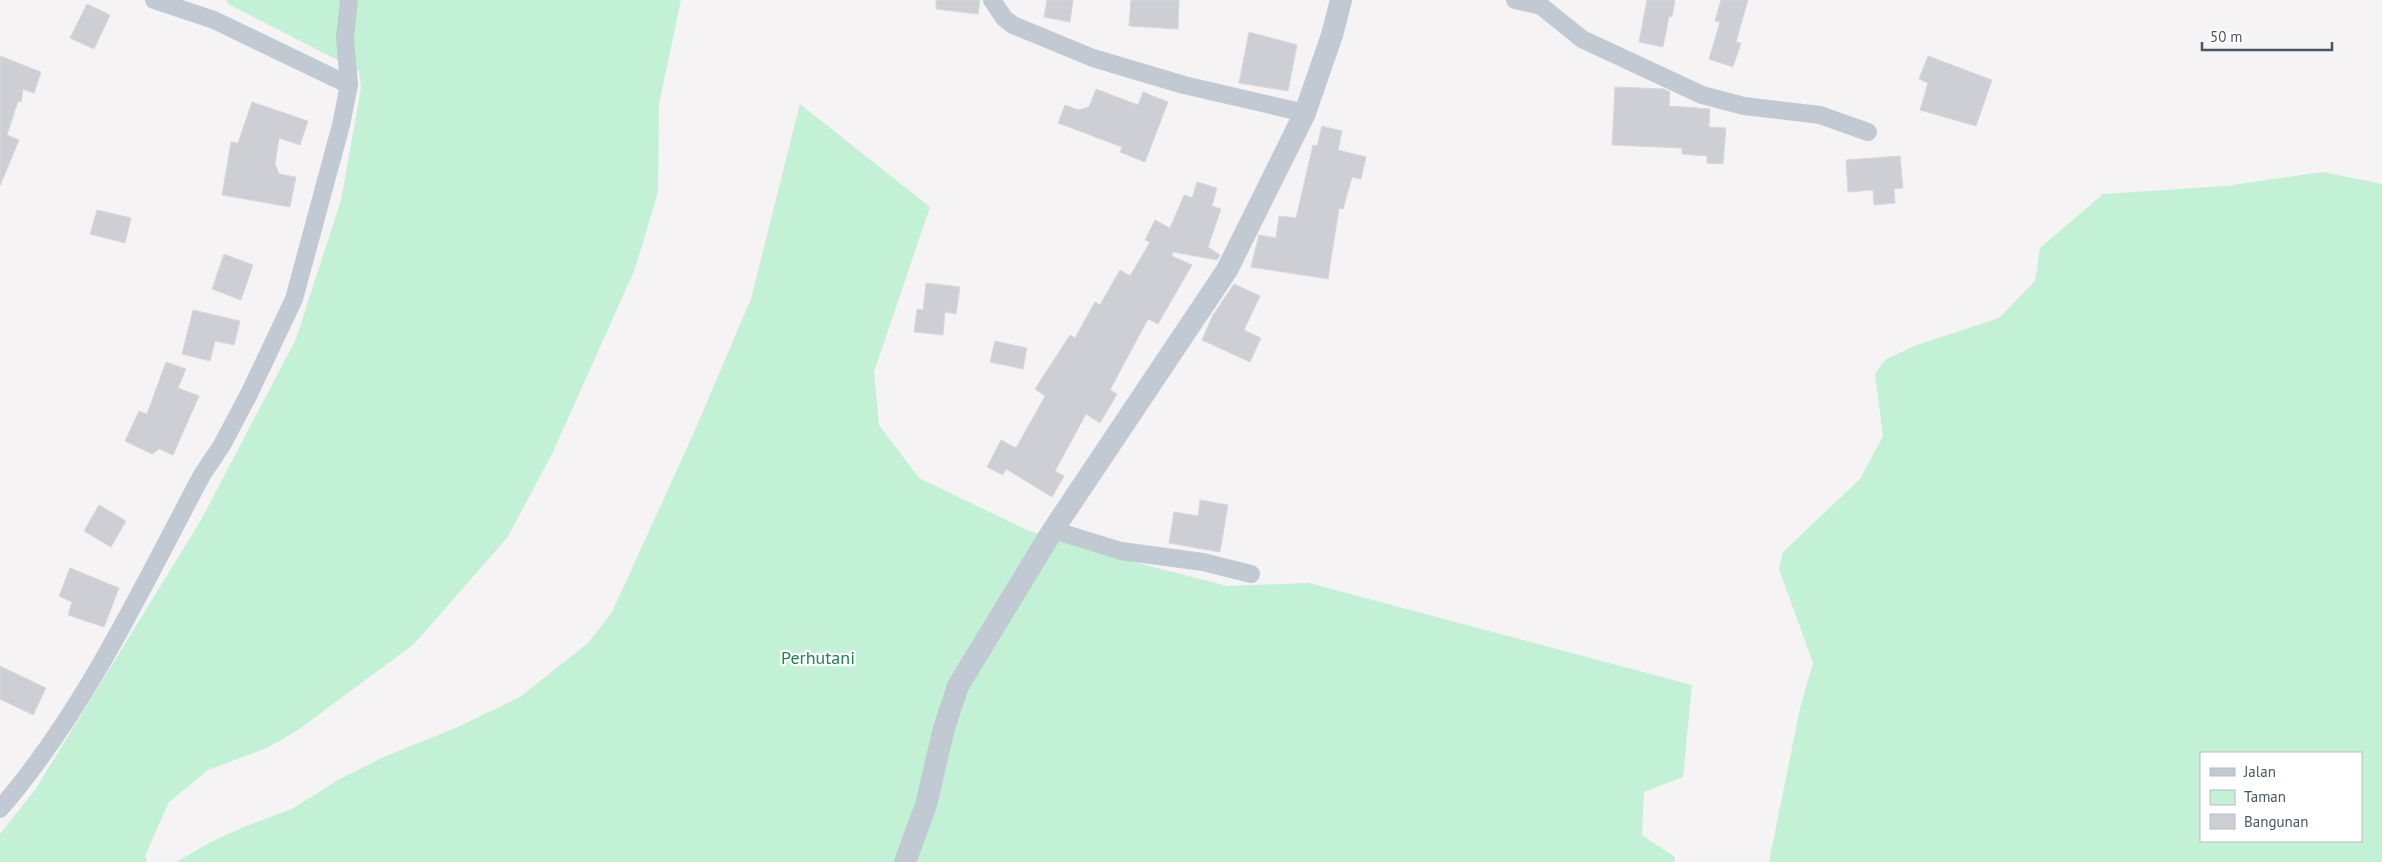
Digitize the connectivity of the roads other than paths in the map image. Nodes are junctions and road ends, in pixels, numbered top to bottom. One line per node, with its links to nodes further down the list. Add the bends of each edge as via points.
1 (154, 0): 6 (street, via 214,20)
2 (349, 0): 6 (street, via 345,37)
3 (992, 0): 7 (street, via 1013,25 1093,58 1184,85)
4 (1341, 0): 7 (street)
5 (1515, 0): 8 (street, via 1541,6 1582,39 1702,95 1744,106 1820,115)
6 (349, 85): 11 (street, via 294,299 249,394 92,682 30,774)
7 (1304, 113): 9 (street, via 1227,270)
8 (1868, 132)
9 (1053, 530): 10 (street, via 1121,551 1203,562); 12 (street, via 958,686 944,728 926,805)
10 (1251, 574)
11 (0, 809)
12 (905, 862)

